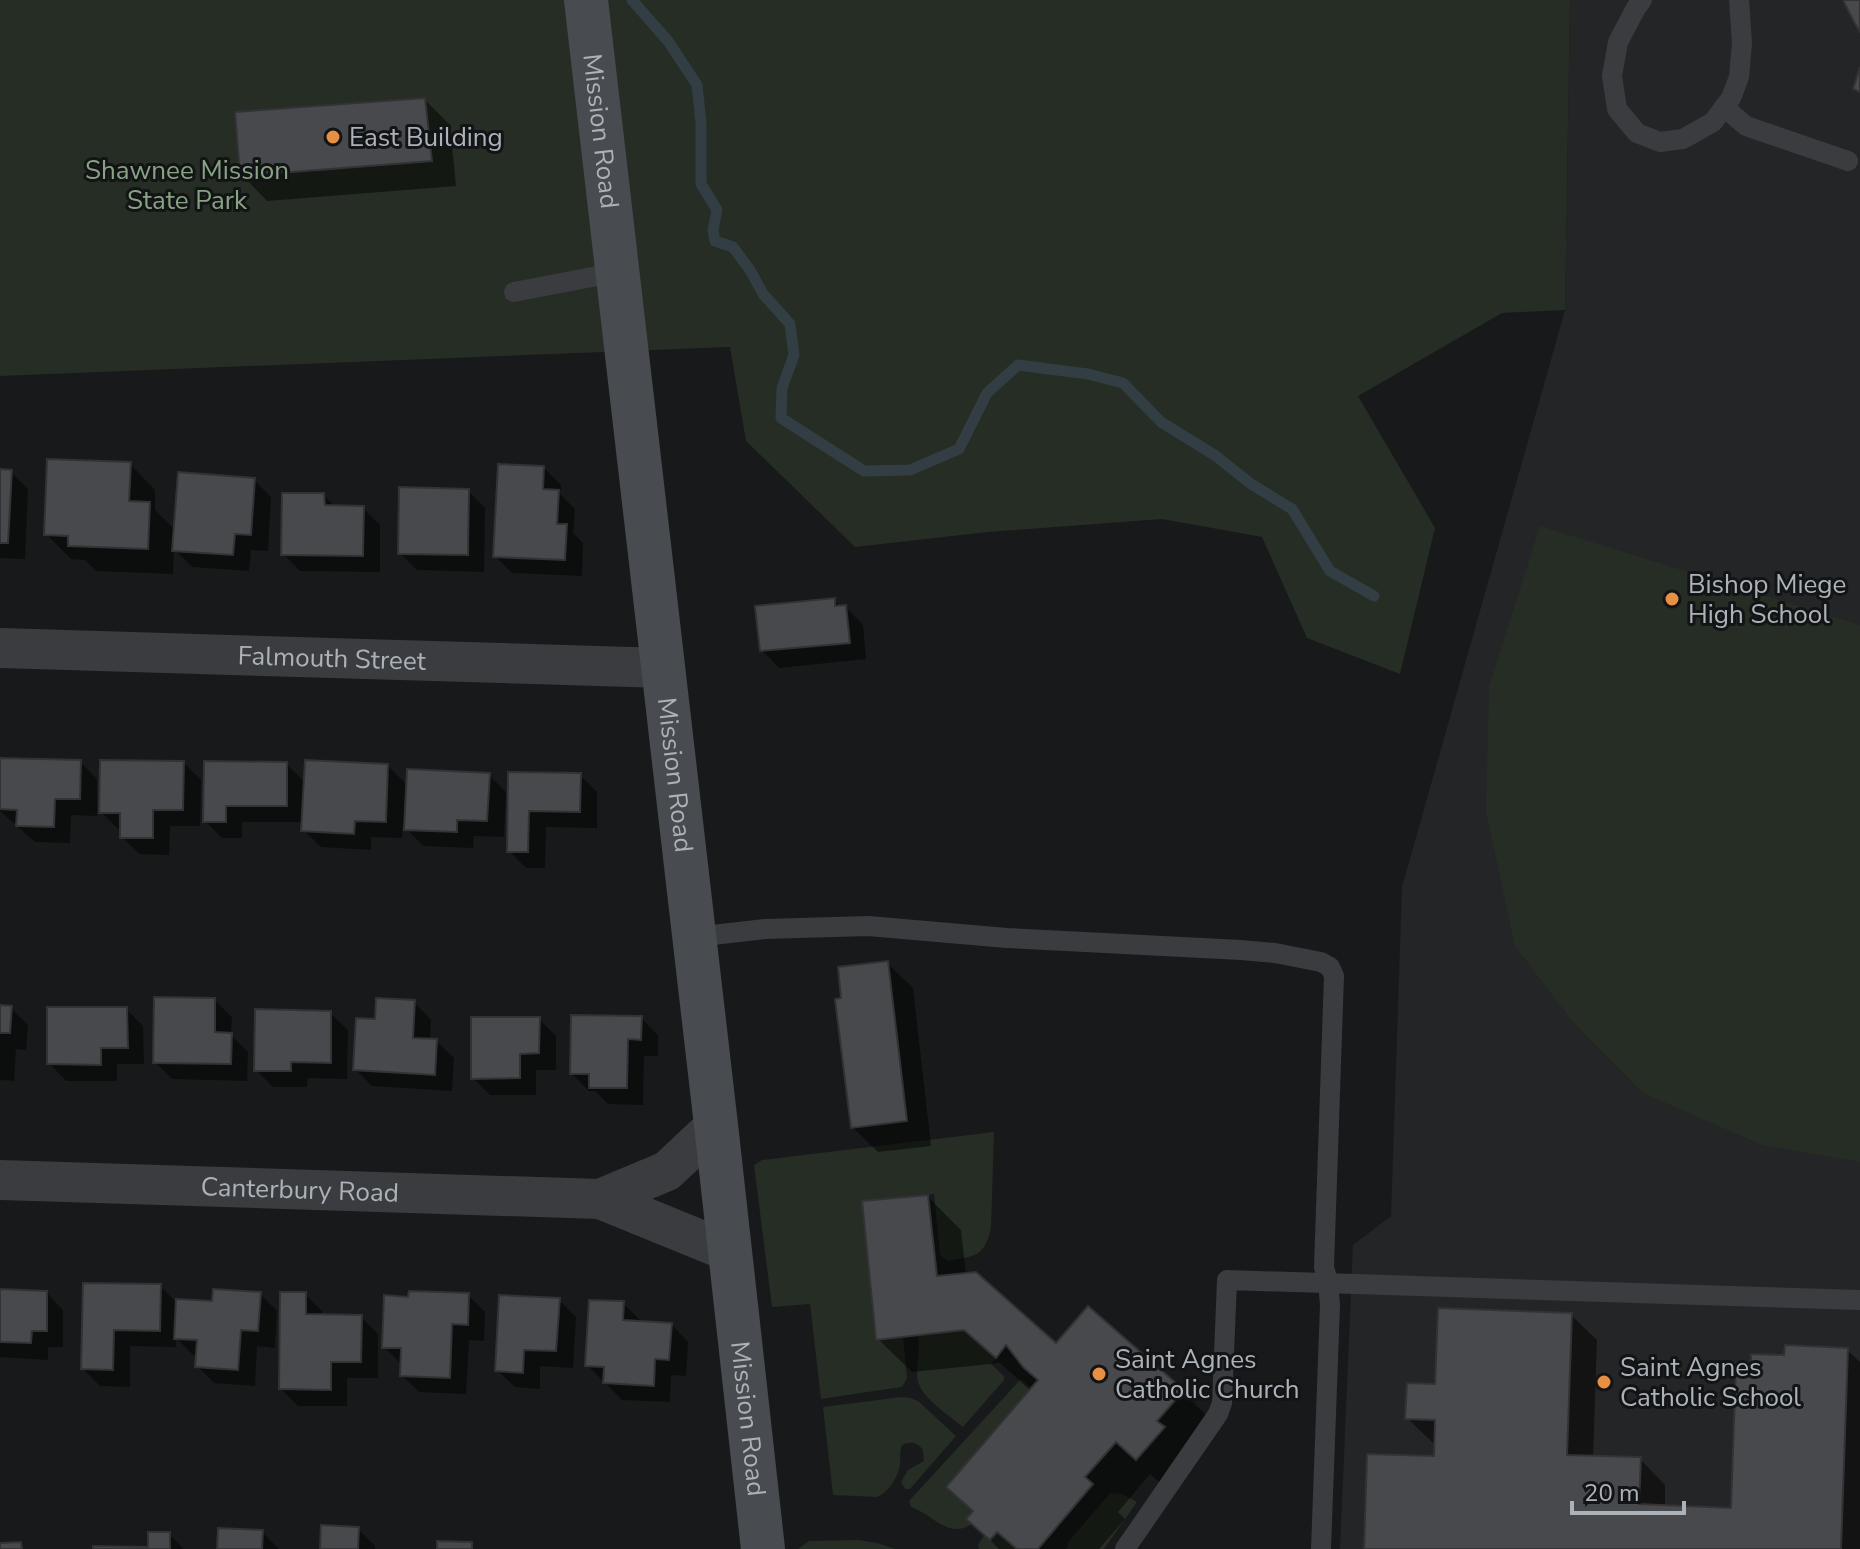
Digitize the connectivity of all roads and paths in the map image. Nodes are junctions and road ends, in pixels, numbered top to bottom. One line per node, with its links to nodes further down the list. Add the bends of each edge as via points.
1 (586, 0): 6 (main road, Mission Road)
2 (1642, 0): 4 (lane, via 1618,42 1612,76 1617,109 1637,133 1660,142 1683,139 1713,122)
3 (1739, 0): 4 (lane, via 1739,77)
4 (1724, 107): 5 (lane, via 1746,126)
5 (1848, 161)
6 (618, 272): 7 (lane); 9 (main road, Mission Road)
7 (514, 292)
8 (0, 648): 9 (street, Falmouth Street)
9 (664, 668): 10 (main road, Mission Road)
10 (695, 937): 11 (main road, Mission Road); 15 (lane, via 868,926 1241,950 1321,962 1334,976)
11 (716, 1125): 13 (street, Canterbury Road, via 667,1171); 14 (main road, Mission Road)
12 (0, 1180): 13 (street, Canterbury Road)
13 (600, 1199): 14 (street, Canterbury Road)
14 (730, 1252): 17 (main road, Mission Road)
15 (1326, 1274): 16 (lane); 18 (lane, via 1227,1280 1218,1414); 19 (lane, via 1330,1305)
16 (1860, 1300)
17 (763, 1549)
18 (1125, 1549)
19 (1321, 1549)

